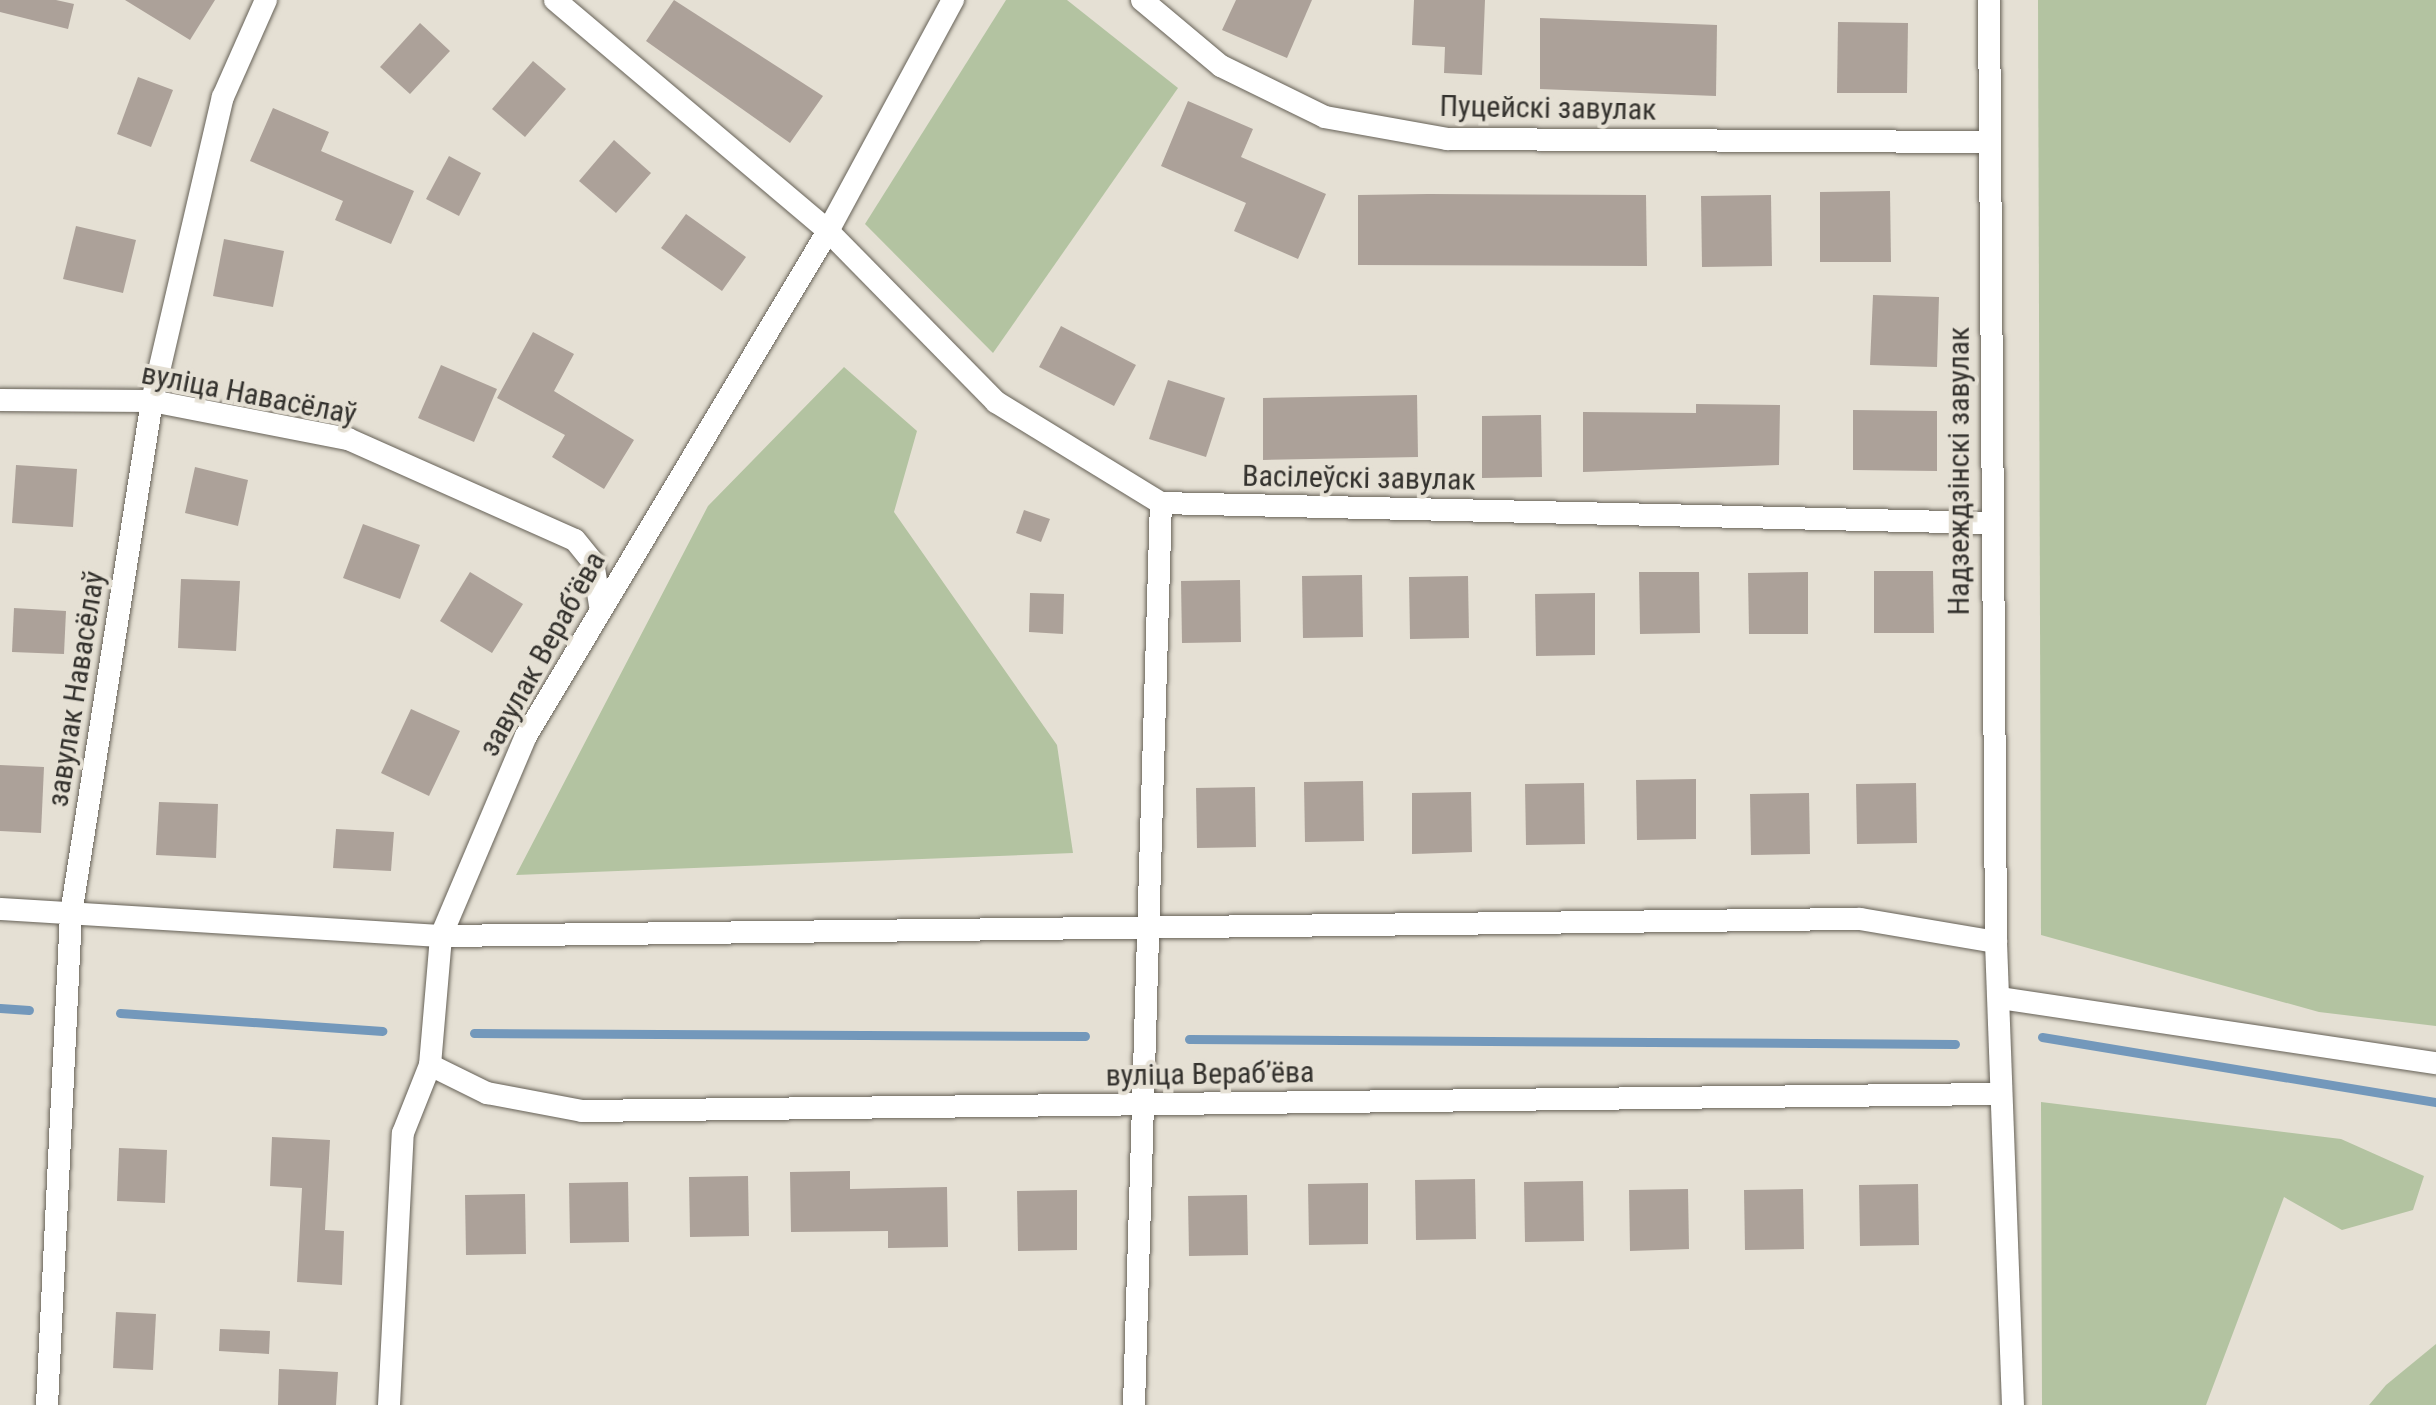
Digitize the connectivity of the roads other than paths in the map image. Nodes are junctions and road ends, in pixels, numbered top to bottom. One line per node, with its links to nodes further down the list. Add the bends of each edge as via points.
1 (266, 0): 9 (street, завулак Навасёлаў, via 223,98)
2 (555, 0): 7 (street)
3 (953, 0): 7 (street, завулак Верабʼёва)
4 (1142, 0): 6 (street, Пуцейскі завулак, via 1221,66 1325,117 1447,139)
5 (1989, 0): 6 (street, Надзеждзінскі завулак)
6 (1990, 142): 11 (street, Надзеждзінскі завулак)
7 (828, 231): 10 (street, via 996,402); 12 (street, завулак Верабʼёва)
8 (0, 400): 9 (street, вуліца Навасёлаў)
9 (152, 402): 12 (street, вуліца Навасёлаў, via 348,439 545,523 593,562); 14 (street, завулак Навасёлаў)
10 (1161, 503): 11 (street, Васілеўскі завулак); 15 (street)
11 (1989, 523): 17 (street, Надзеждзінскі завулак)
12 (600, 604): 16 (street, завулак Верабʼёва, via 526,736)
13 (0, 909): 14 (street)
14 (71, 914): 16 (street); 23 (street, завулак Навасёлаў)
15 (1143, 925): 16 (street); 17 (street, via 1860,919); 22 (street)
16 (441, 936): 20 (street, завулак Верабʼёва)
17 (1996, 942): 18 (street, Надзеждзінскі завулак)
18 (2000, 998): 19 (street); 21 (street, Надзеждзінскі завулак)
19 (2436, 1063)
20 (430, 1065): 22 (street, вуліца Верабʼёва, via 486,1093 582,1111); 24 (street, завулак Верабʼёва, via 403,1133)
21 (1999, 1094): 22 (street, вуліца Верабʼёва); 26 (street, Надзеждзінскі завулак)
22 (1142, 1104): 25 (street)
23 (47, 1405)
24 (389, 1405)
25 (1134, 1405)
26 (2013, 1405)

